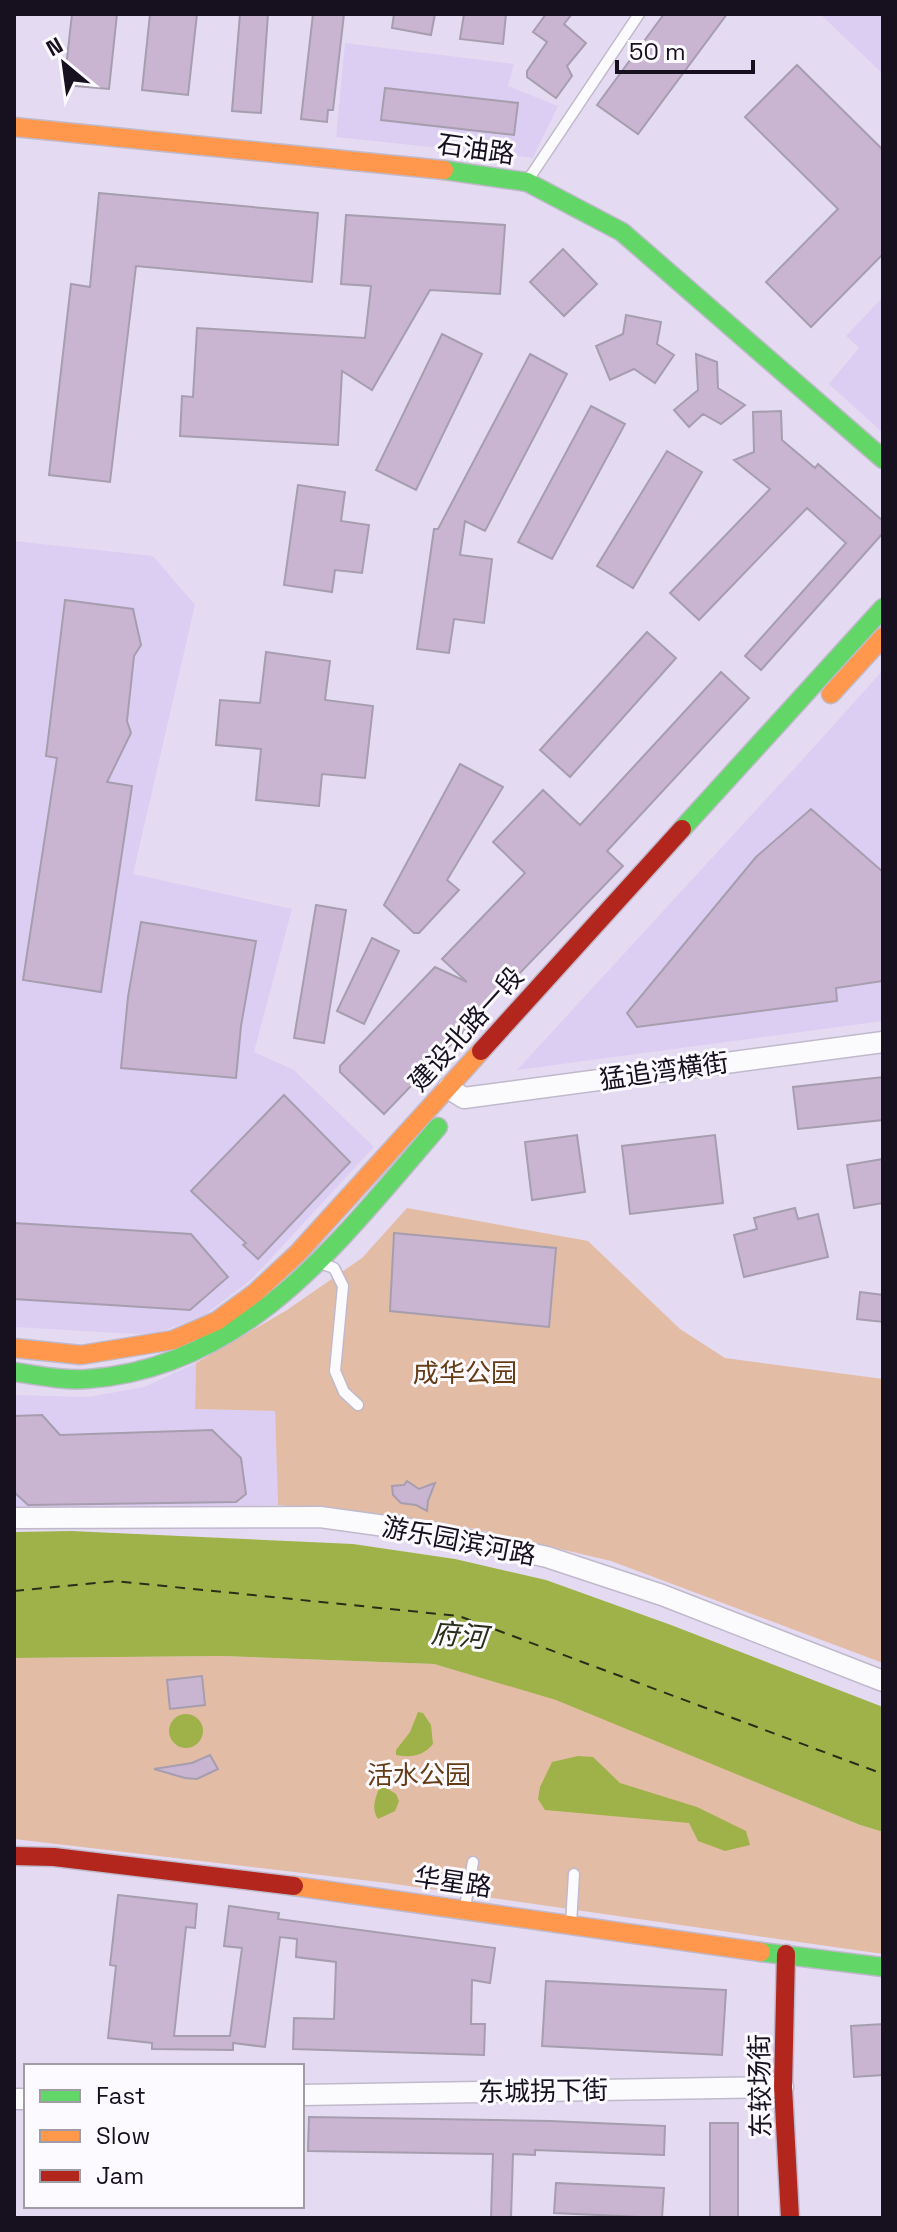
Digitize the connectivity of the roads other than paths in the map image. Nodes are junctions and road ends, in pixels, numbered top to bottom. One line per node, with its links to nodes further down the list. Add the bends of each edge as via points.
1 (639, 14): 3 (lane)
2 (14, 127): 3 (street, 石油路)
3 (527, 182): 4 (street, 石油路, via 640,245)
4 (883, 459)
5 (883, 608): 10 (street, 建设北路一段)
6 (883, 637): 7 (street)
7 (819, 707)
8 (883, 1042): 10 (street, 猛追湾横街)
9 (484, 1076): 10 (street, 建设北路一段)
10 (456, 1093): 11 (street, 建设北路一段); 12 (street, 建设北路一段, via 297,1254 217,1321 173,1340 81,1355)
11 (318, 1262): 13 (street, 建设北路一段, via 243,1327 191,1355 139,1372 87,1379); 14 (lane, via 334,1268 343,1286 335,1371 344,1392)
12 (14, 1348)
13 (14, 1372)
14 (358, 1405)
15 (14, 1518): 16 (street, 游乐园滨河路, via 320,1517 436,1533 547,1557 647,1590)
16 (883, 1681)
17 (14, 1856): 20 (street, 华星路, via 255,1880)
18 (473, 1862): 20 (lane)
19 (574, 1874): 21 (lane)
20 (465, 1910): 21 (street, 华星路)
21 (571, 1926): 22 (street, 华星路)
22 (786, 1954): 23 (street, 华星路); 24 (street, 东较场街)
23 (883, 1967)
24 (783, 2087): 25 (street, 东城拐下街); 26 (street, 东较场街)
25 (304, 2095)
26 (790, 2218)

